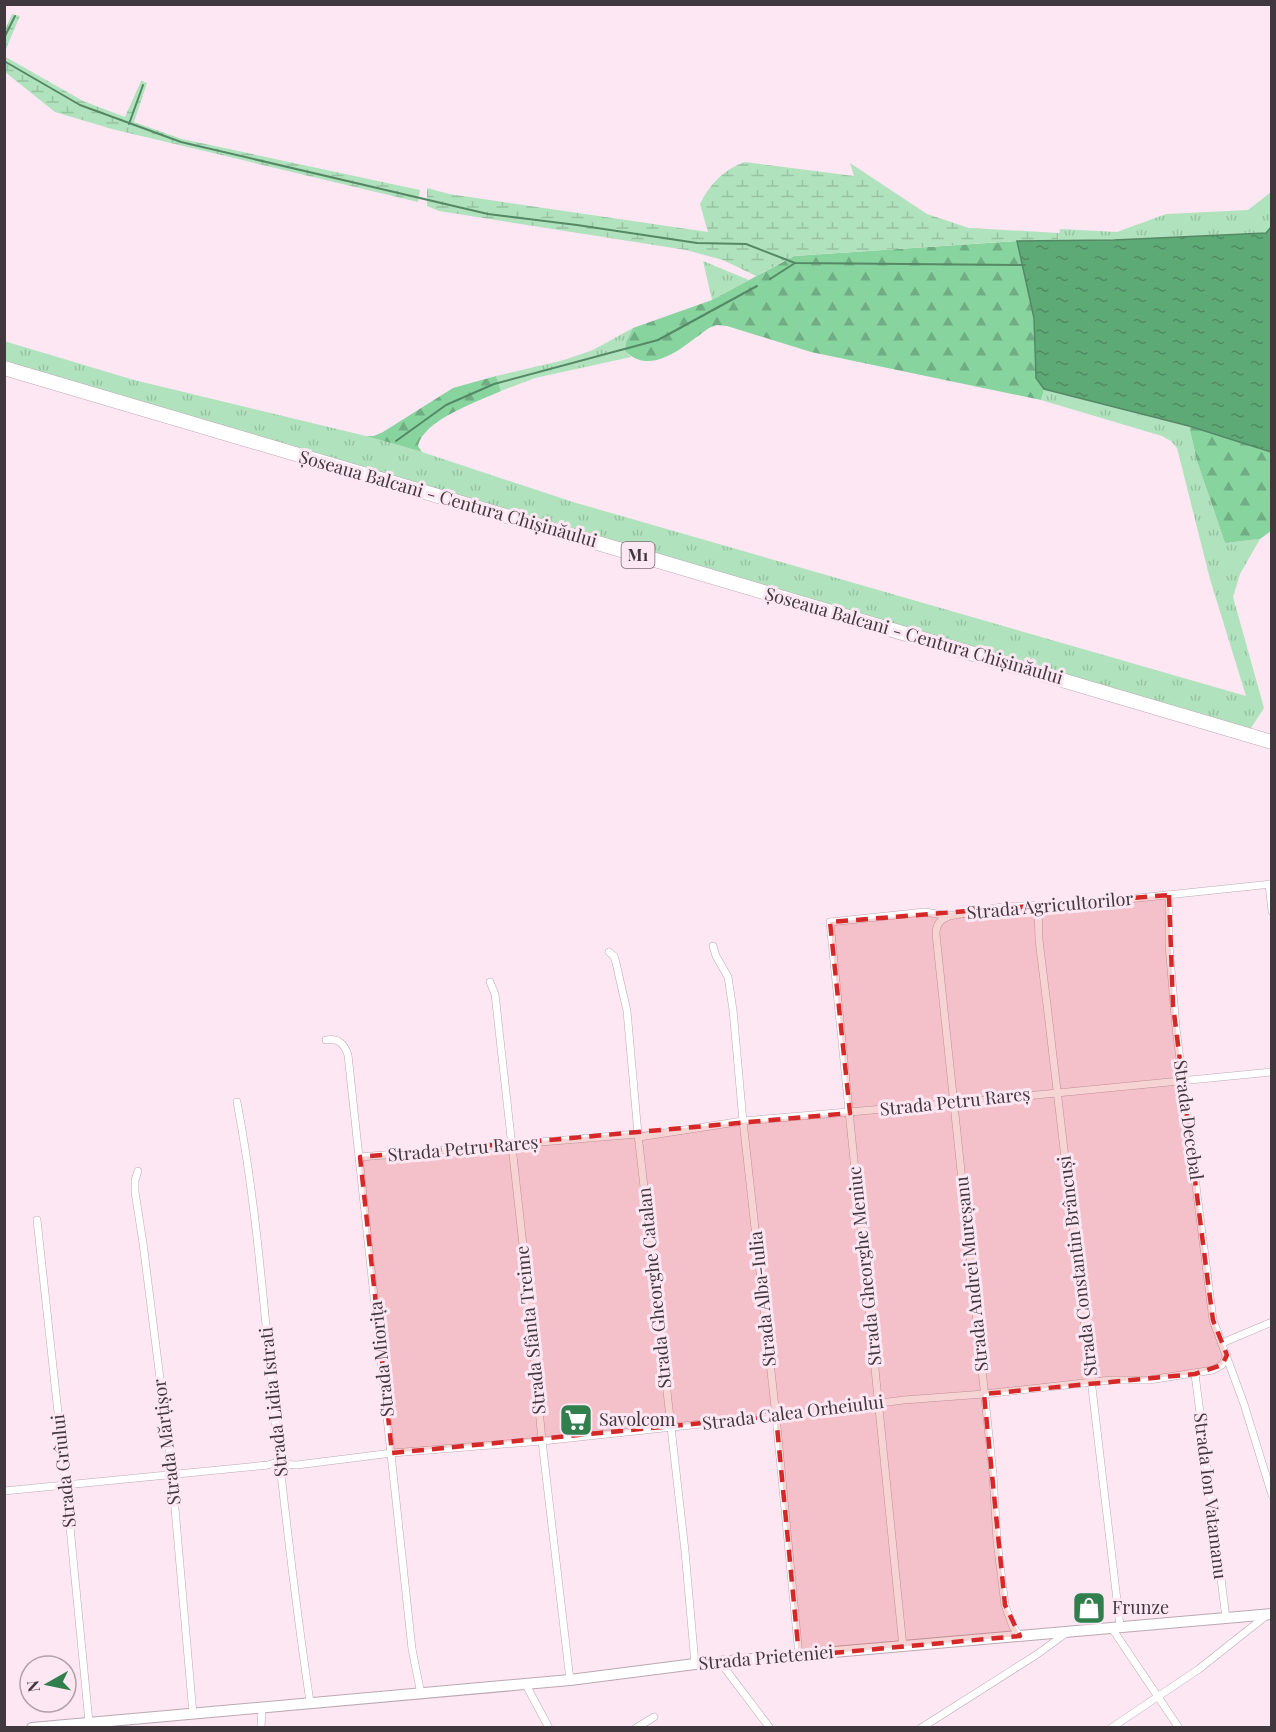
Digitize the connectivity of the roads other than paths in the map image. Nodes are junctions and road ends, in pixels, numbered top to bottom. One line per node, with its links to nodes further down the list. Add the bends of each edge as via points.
1 (4, 368): 2 (highway, Șoseaua Balcani - Centura Chișinăului / M1)
2 (1272, 741)
3 (1270, 884): 4 (street, Strada Agricultorilor); 6 (street)
4 (1169, 895): 5 (street, Strada Agricultorilor); 14 (street, Strada Decebal, via 1173,1005)
5 (1038, 906): 7 (street, Strada Agricultorilor, via 1002,907); 15 (street, Strada Constantin Brâncuși)
6 (1272, 911)
7 (949, 916): 8 (street, Strada Agricultorilor, via 925,912); 17 (street, Strada Andrei Mureșanu, via 936,928)
8 (830, 922): 18 (street, Strada Gheorghe Meniuc)
9 (713, 946): 19 (street, Strada Alba-Iulia, via 728,977)
10 (609, 952): 20 (street, Strada Gheorghe Catalan, via 614,956 627,1011)
11 (490, 982): 21 (street, Strada Sfânta Treime, via 495,994)
12 (326, 1040): 22 (street, Strada Miorița, via 343,1044 348,1055)
13 (1272, 1072): 14 (street, Strada Petru Rareș)
14 (1184, 1081): 15 (street, Strada Petru Rareș); 26 (street, Strada Decebal, via 1213,1320)
15 (1057, 1092): 17 (street, Strada Petru Rareș); 29 (street, Strada Constantin Brâncuși)
16 (237, 1102): 36 (street, Strada Lidia Istrati, via 254,1212)
17 (955, 1103): 18 (street, Strada Petru Rareș); 30 (street, Strada Andrei Mureșanu)
18 (850, 1113): 19 (street, Strada Petru Rareș); 31 (street, Strada Gheorghe Meniuc)
19 (743, 1121): 20 (street, Strada Petru Rareș); 32 (street, Strada Alba-Iulia)
20 (638, 1136): 21 (street, Strada Petru Rareș); 33 (street, Strada Gheorghe Catalan)
21 (511, 1146): 22 (street, Strada Petru Rareș); 34 (street, Strada Sfânta Treime)
22 (360, 1157): 35 (street, Strada Miorița)
23 (138, 1171): 37 (street, Strada Mărțișor, via 135,1192)
24 (37, 1220): 38 (street, Strada Grîului)
25 (1272, 1322): 26 (street)
26 (1222, 1342): 27 (street)
27 (1227, 1355): 28 (street, Strada Calea Orheiului, via 1222,1365); 40 (street)
28 (1194, 1374): 29 (street, Strada Calea Orheiului); 42 (street, Strada Ion Vatamanu)
29 (1092, 1383): 30 (street, Strada Calea Orheiului); 43 (street, Strada Constantin Brâncuși)
30 (984, 1394): 31 (street, Strada Calea Orheiului); 45 (street, Strada Andrei Mureșanu, via 1005,1605)
31 (878, 1403): 32 (street, Strada Calea Orheiului); 46 (street, Strada Gheorghe Meniuc)
32 (776, 1416): 33 (street, Strada Calea Orheiului); 47 (street, Strada Alba-Iulia)
33 (670, 1427): 34 (street, Strada Calea Orheiului); 49 (street, Strada Gheorghe Catalan)
34 (542, 1441): 35 (street, Strada Calea Orheiului); 50 (street, Strada Sfânta Treime)
35 (392, 1453): 36 (street, Strada Calea Orheiului, via 297,1465); 52 (street, Strada Miorița, via 412,1649)
36 (280, 1462): 37 (street, Strada Calea Orheiului); 54 (street, Strada Lidia Istrati)
37 (172, 1474): 38 (street, Strada Calea Orheiului); 56 (street, Strada Mărțișor)
38 (66, 1486): 39 (street, Strada Calea Orheiului); 58 (street, Strada Grîului)
39 (4, 1491)
40 (1272, 1495)
41 (1269, 1614): 42 (street, Strada Prieteniei); 53 (street)
42 (1226, 1618): 43 (street, Strada Prieteniei)
43 (1115, 1626): 44 (street, Strada Prieteniei); 53 (street)
44 (1069, 1630): 45 (street, Strada Prieteniei); 64 (street)
45 (1020, 1636): 46 (street, Strada Prieteniei)
46 (903, 1647): 47 (street, Strada Prieteniei)
47 (799, 1656): 48 (street, Strada Prieteniei)
48 (720, 1662): 49 (street, Strada Prieteniei); 63 (street)
49 (695, 1664): 50 (street, Strada Prieteniei)
50 (570, 1680): 51 (street, Strada Prieteniei)
51 (525, 1683): 52 (street, Strada Prieteniei); 61 (street)
52 (421, 1694): 54 (street, Strada Prieteniei)
53 (1158, 1696): 65 (street); 66 (street)
54 (310, 1702): 55 (street, Strada Prieteniei)
55 (262, 1707): 56 (street, Strada Prieteniei); 60 (street)
56 (193, 1714): 58 (street, Strada Prieteniei)
57 (654, 1717): 62 (street)
58 (88, 1722): 59 (street, Strada Prieteniei)
59 (32, 1728)
60 (261, 1728)
61 (549, 1728)
62 (636, 1728)
63 (770, 1728)
64 (921, 1728)
65 (1111, 1728)
66 (1179, 1728)

